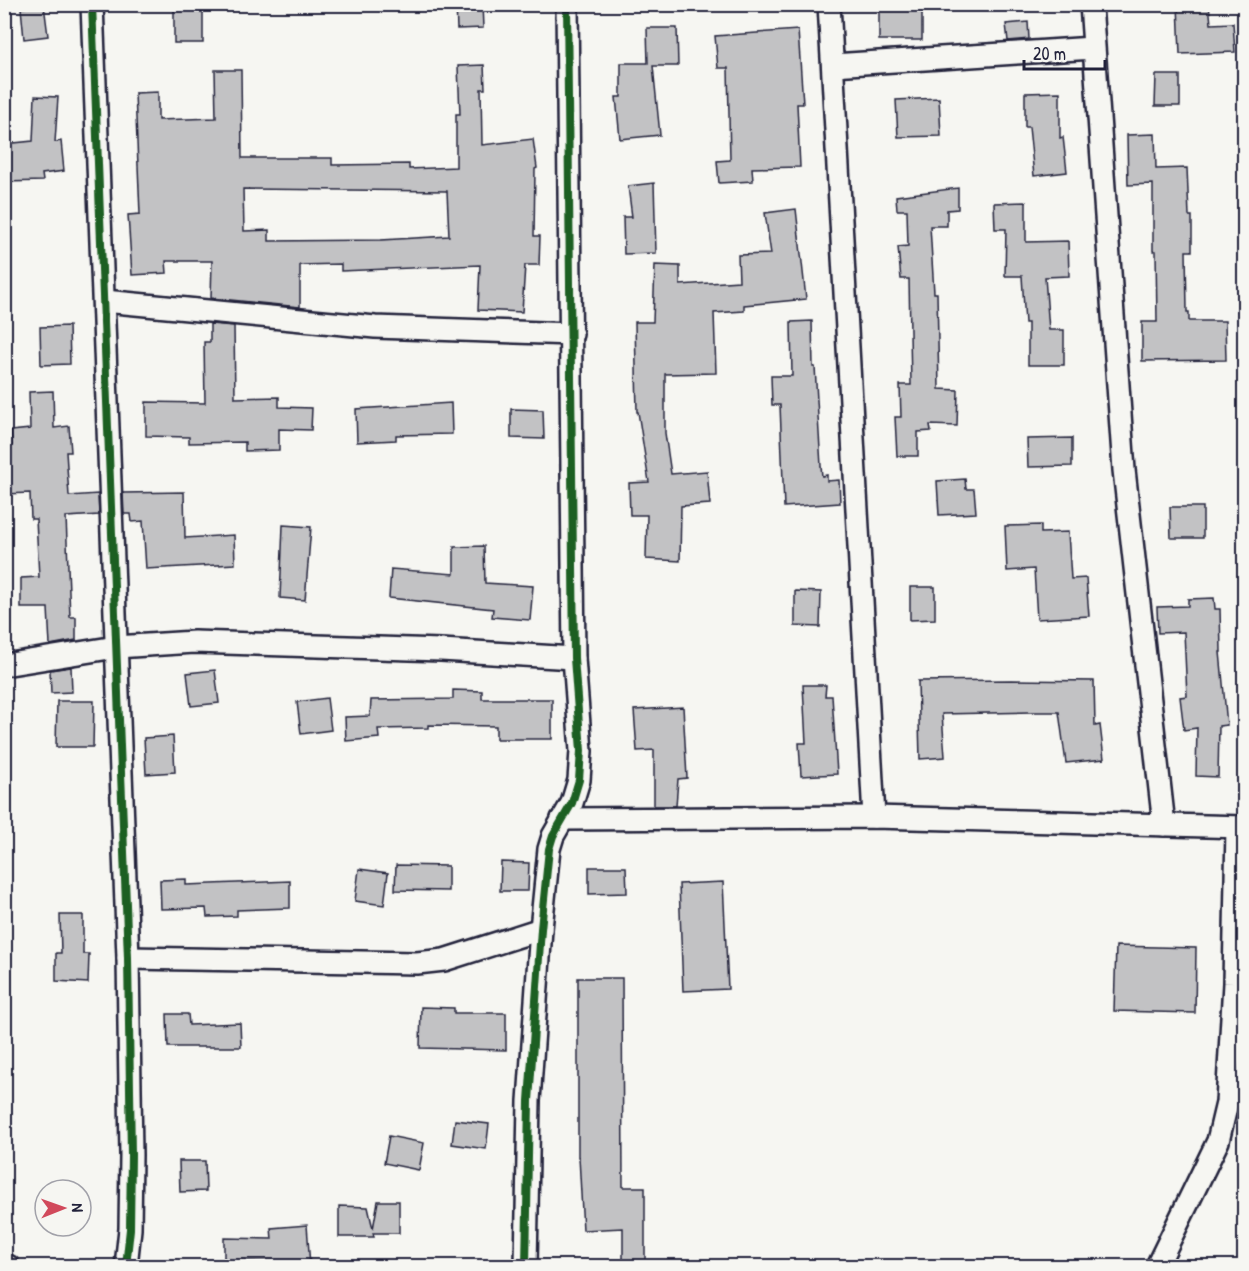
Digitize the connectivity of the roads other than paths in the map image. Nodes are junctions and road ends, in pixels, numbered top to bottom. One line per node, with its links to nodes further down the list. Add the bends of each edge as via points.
1 (92, 4): 7 (street)
2 (567, 4): 8 (street)
3 (829, 4): 6 (street)
4 (1091, 4): 5 (street)
5 (1093, 48): 6 (street); 14 (street, via 1124,470)
6 (832, 65): 12 (street)
7 (104, 301): 8 (street, via 375,327); 9 (street)
8 (572, 334): 10 (street)
9 (116, 647): 10 (street, via 194,642); 11 (street); 17 (street)
10 (574, 658): 13 (street, via 579,780)
11 (4, 665)
12 (874, 818): 13 (street); 14 (street)
13 (562, 819): 16 (street, via 549,849)
14 (1164, 825): 15 (street)
15 (1241, 827): 20 (street, via 1227,1103 1218,1141)
16 (541, 929): 17 (street, via 444,960 417,963); 19 (street, via 530,1101)
17 (128, 958): 18 (street, via 131,1155)
18 (126, 1266)
19 (526, 1266)
20 (1157, 1266)

